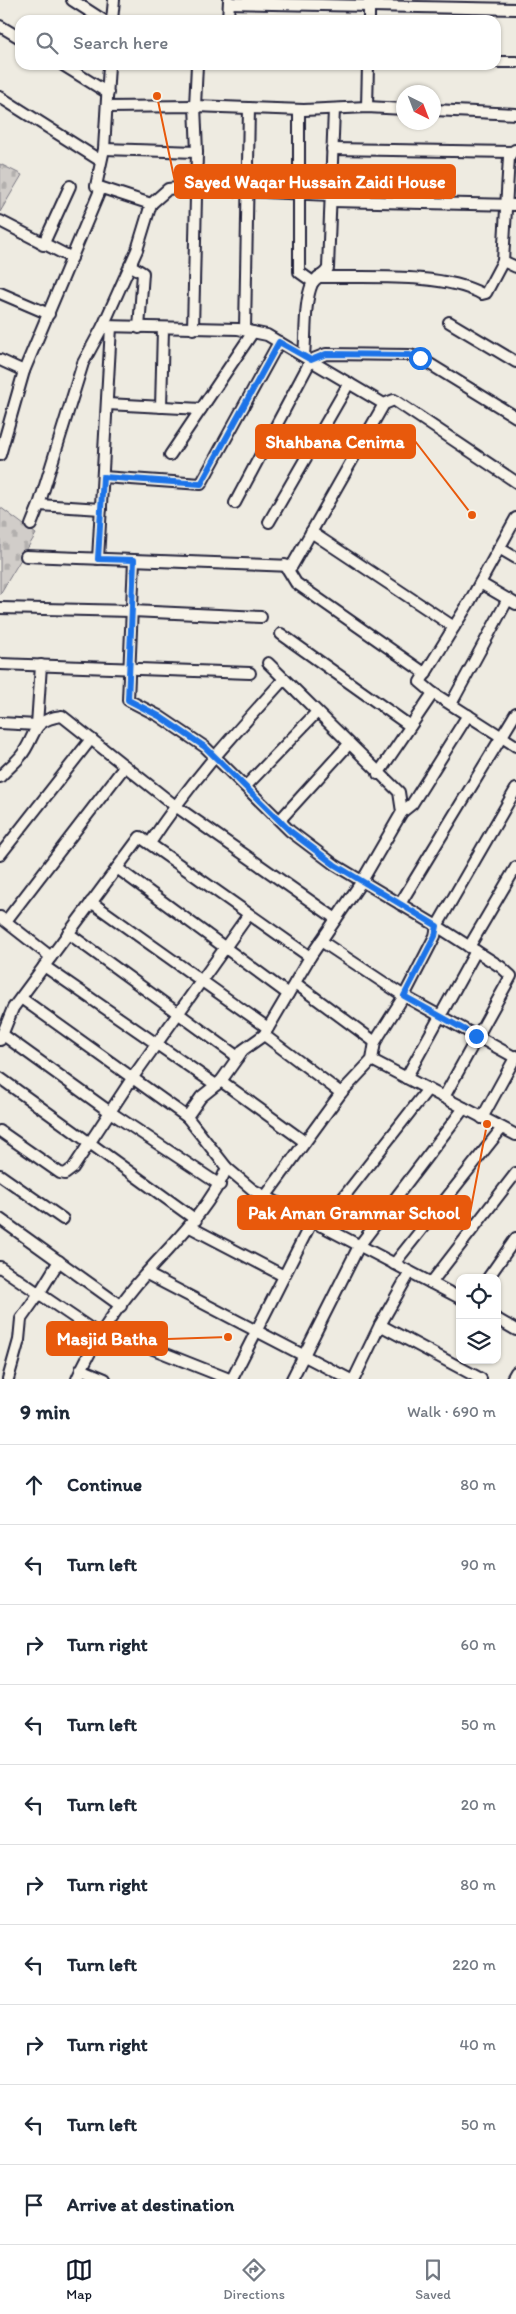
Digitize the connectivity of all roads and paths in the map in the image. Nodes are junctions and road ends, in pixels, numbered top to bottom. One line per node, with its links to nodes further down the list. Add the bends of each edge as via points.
1 (72, 0): 6 (street)
2 (114, 0): 7 (street)
3 (229, 1): 4 (street); 8 (street)
4 (369, 3): 5 (street)
5 (516, 9)
6 (95, 15)
7 (112, 15)
8 (228, 15)
9 (0, 26): 10 (street)
10 (15, 35)
11 (501, 62): 12 (street)
12 (516, 62)
13 (71, 70): 17 (street)
14 (109, 70): 17 (street)
15 (197, 70): 19 (street)
16 (368, 70): 21 (street)
17 (108, 93): 20 (street)
18 (0, 97): 32 (street)
19 (195, 106): 20 (street); 22 (street); 31 (street)
20 (107, 107): 28 (street)
21 (368, 107): 23 (street); 24 (street)
22 (249, 108): 25 (street); 36 (street)
23 (334, 109): 25 (street); 29 (street)
24 (396, 109)
25 (299, 110): 37 (street)
26 (441, 110): 27 (street)
27 (516, 114)
28 (104, 149): 31 (street); 32 (street)
29 (332, 149): 30 (street); 38 (street)
30 (514, 151): 40 (street, via 509,157)
31 (197, 152): 35 (street)
32 (102, 161): 34 (street, via 96,186)
33 (70, 186): 42 (street)
34 (101, 188): 39 (street); 43 (street)
35 (196, 189): 36 (street); 39 (street, via 168,189); 54 (street)
36 (248, 191): 37 (street); 55 (street)
37 (299, 193): 38 (street); 47 (street, via 298,272)
38 (331, 198): 40 (street); 47 (street, via 328,268)
39 (151, 204): 45 (street)
40 (511, 205): 44 (street)
41 (0, 221): 42 (street)
42 (43, 245): 43 (street)
43 (72, 258): 49 (street)
44 (503, 261): 46 (street); 47 (street, via 488,291 482,294 460,284 407,278)
45 (130, 265): 51 (street); 52 (street, via 143,273)
46 (516, 267)
47 (316, 280): 57 (street, via 309,294)
48 (0, 293): 49 (street)
49 (49, 314): 60 (street)
50 (449, 322): 59 (street)
51 (107, 326): 52 (street); 62 (street); 73 (street, via 83,363)
52 (138, 328): 53 (street)
53 (163, 329): 54 (street); 64 (street)
54 (193, 329): 55 (street)
55 (249, 331): 56 (street); 65 (street)
56 (279, 342): 57 (street); 70 (street, via 201,484)
57 (308, 358): 61 (street); 66 (street, via 326,354 410,355 434,365); 72 (street)
58 (0, 360): 60 (street)
59 (516, 362)
60 (24, 371): 67 (street)
61 (349, 384): 63 (street); 76 (street)
62 (107, 404): 64 (street); 70 (street)
63 (384, 404): 71 (street, via 394,400); 78 (street)
64 (161, 407): 65 (street)
65 (201, 409): 69 (street)
66 (516, 417)
67 (4, 429): 68 (street)
68 (0, 455)
69 (170, 455)
70 (103, 477): 74 (street)
71 (516, 482)
72 (235, 503)
73 (39, 506): 74 (street); 77 (street)
74 (101, 509): 82 (street)
75 (516, 520): 79 (street)
76 (269, 522)
77 (31, 525)
78 (311, 532): 84 (street, via 292,566); 90 (street)
79 (499, 548): 81 (street); 85 (street)
80 (26, 556): 82 (street)
81 (516, 558)
82 (98, 559): 83 (street)
83 (134, 560): 84 (street); 88 (street)
84 (285, 565): 97 (street, via 296,583)
85 (480, 583): 86 (street); 90 (street)
86 (512, 602): 100 (street)
87 (0, 608): 88 (street)
88 (132, 611): 89 (street); 95 (street)
89 (261, 617)
90 (454, 627): 97 (street)
91 (281, 634): 106 (street)
92 (268, 663): 98 (street)
93 (0, 664): 94 (street)
94 (41, 665): 95 (street); 105 (street)
95 (129, 667): 96 (street); 111 (street, via 128,700 159,716)
96 (250, 673)
97 (426, 674): 99 (street, via 420,682)
98 (284, 679): 101 (street); 111 (street)
99 (433, 693): 100 (street); 106 (street)
100 (451, 704): 103 (street)
101 (317, 712): 109 (street); 115 (street)
102 (516, 713): 107 (street)
103 (468, 715): 107 (street); 118 (street, via 412,804)
104 (0, 723): 105 (street)
105 (37, 725): 108 (street, via 49,717 62,716); 114 (street, via 21,756)
106 (410, 726): 113 (street)
107 (502, 737): 110 (street); 126 (street)
108 (91, 739): 112 (street); 121 (street)
109 (349, 744): 113 (street); 119 (street)
110 (516, 746)
111 (215, 756): 115 (street); 117 (street)
112 (125, 766): 117 (street); 128 (street)
113 (378, 774): 118 (street, via 398,792)
114 (0, 776)
115 (246, 786): 119 (street)
116 (516, 789): 130 (street)
117 (174, 805): 120 (street); 129 (street)
118 (402, 812): 124 (street)
119 (280, 820): 124 (street, via 335,865)
120 (150, 844): 123 (street, via 140,837); 127 (street)
121 (0, 855)
122 (516, 867): 134 (street)
123 (117, 868): 125 (street); 133 (street)
124 (362, 881): 126 (street); 129 (street)
125 (90, 902): 131 (street); 138 (street)
126 (400, 904): 130 (street)
127 (249, 914): 133 (street); 136 (street)
128 (3, 919): 135 (street)
129 (336, 919): 132 (street)
130 (437, 926): 134 (street); 141 (street)
131 (68, 933): 135 (street); 143 (street)
132 (321, 941): 136 (street); 141 (street)
133 (225, 947): 138 (street); 140 (street)
134 (472, 949): 144 (street); 146 (street, via 511,976)
135 (51, 957): 137 (street)
136 (310, 958): 139 (street)
137 (44, 966): 142 (street); 149 (street)
138 (201, 980): 143 (street); 145 (street)
139 (295, 983): 140 (street); 148 (street)
140 (288, 994): 145 (street)
141 (404, 996): 144 (street); 148 (street)
142 (21, 998): 147 (street, via 12,1008); 153 (street)
143 (178, 1014): 149 (street); 150 (street)
144 (439, 1015): 146 (street); 155 (street)
145 (266, 1031): 150 (street); 158 (street)
146 (476, 1036): 151 (street); 159 (street)
147 (1, 1037): 161 (street)
148 (375, 1042): 152 (street)
149 (157, 1044): 153 (street); 156 (street)
150 (238, 1057): 156 (street)
151 (516, 1057): 163 (street)
152 (372, 1060): 155 (street); 158 (street)
153 (133, 1077): 161 (street); 162 (street)
154 (0, 1078): 168 (street)
155 (406, 1078): 157 (street)
156 (219, 1083): 162 (street, via 201,1097); 167 (street)
157 (428, 1089): 159 (street); 177 (street)
158 (341, 1094): 167 (street)
159 (444, 1097): 160 (street)
160 (464, 1108): 163 (street); 179 (street)
161 (110, 1112): 168 (street); 172 (street)
162 (187, 1117): 169 (street)
163 (482, 1118): 164 (street)
164 (502, 1128): 166 (street); 181 (street)
165 (0, 1130): 168 (street, via 65,1174)
166 (516, 1135)
167 (305, 1142): 173 (street)
168 (89, 1144): 176 (street)
169 (227, 1168): 172 (street); 173 (street)
170 (516, 1173): 187 (street)
171 (0, 1176): 175 (street)
172 (220, 1185): 176 (street)
173 (265, 1197): 177 (street)
174 (0, 1219): 180 (street)
175 (63, 1219)
176 (193, 1223): 184 (street); 186 (street)
177 (317, 1224): 179 (street); 186 (street)
178 (516, 1238): 185 (street)
179 (360, 1246): 181 (street); 196 (street)
180 (59, 1261): 188 (street); 190 (street)
181 (394, 1264): 183 (street)
182 (0, 1267): 188 (street)
183 (410, 1272): 187 (street); 192 (street)
184 (147, 1274): 190 (street); 193 (street)
185 (491, 1274)
186 (284, 1276): 193 (street)
187 (431, 1283): 189 (street)
188 (40, 1292): 195 (street); 201 (street, via 21,1319)
189 (456, 1296)
190 (120, 1306): 195 (street)
191 (501, 1321): 194 (street)
192 (380, 1325): 206 (street); 207 (street)
193 (256, 1330): 196 (street); 203 (street)
194 (516, 1330)
195 (101, 1332): 198 (street); 203 (street)
196 (304, 1356): 204 (street); 205 (street)
197 (516, 1372): 208 (street)
198 (79, 1374): 202 (street)
199 (0, 1377): 200 (street)
200 (4, 1379)
201 (8, 1379)
202 (105, 1379)
203 (231, 1379)
204 (292, 1379)
205 (350, 1379)
206 (354, 1379)
207 (481, 1379)
208 (512, 1379)

